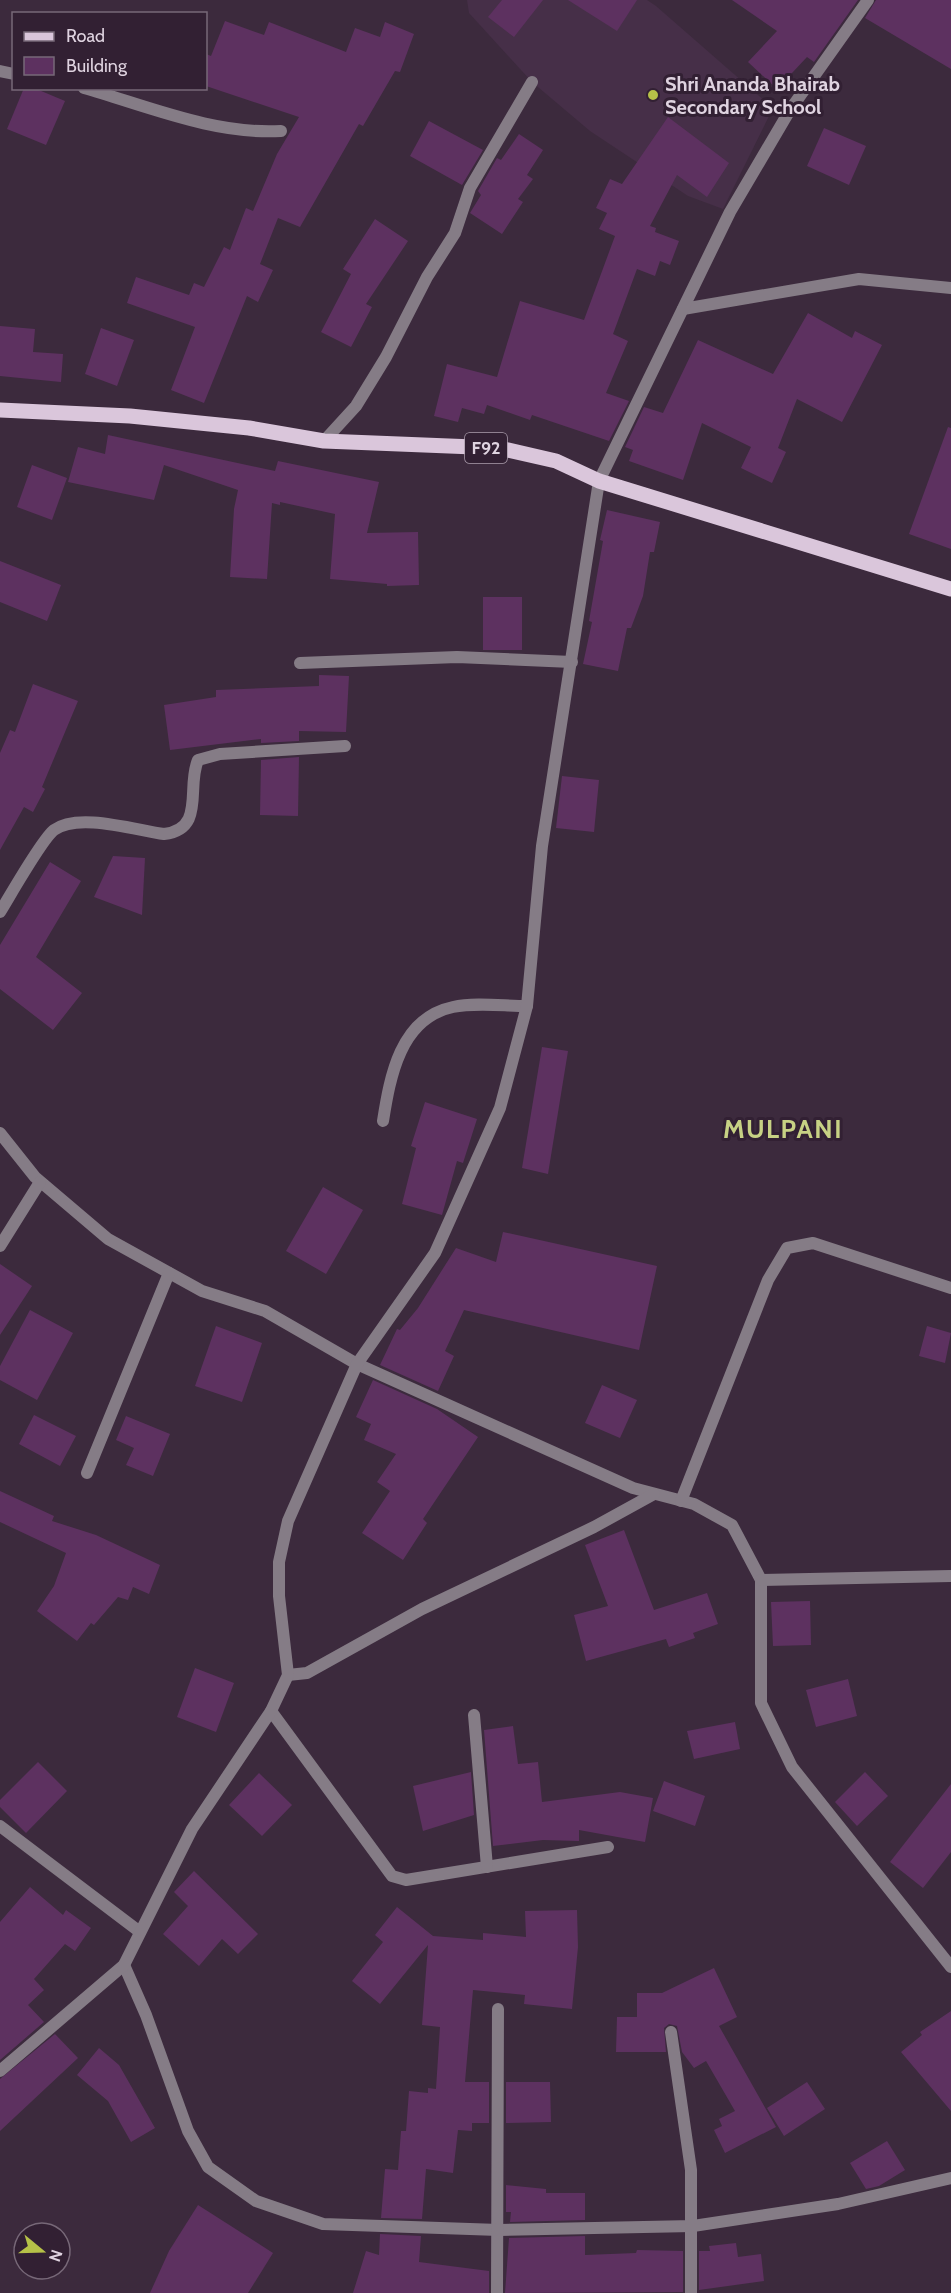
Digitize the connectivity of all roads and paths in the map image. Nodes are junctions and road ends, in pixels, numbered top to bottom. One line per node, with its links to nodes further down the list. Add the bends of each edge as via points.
1 (868, 0): 6 (street, via 789,110 725,221)
2 (532, 82): 8 (street, via 470,188 455,233 386,357 356,406)
3 (91, 90): 4 (street, via 197,120 258,133)
4 (281, 131)
5 (951, 288): 6 (street, via 859,279)
6 (683, 309): 9 (street)
7 (0, 410): 8 (main road, F92, via 130,416 249,428)
8 (324, 441): 9 (main road, F92, via 499,448 556,461)
9 (599, 481): 10 (main road, F92); 11 (street)
10 (951, 589)
11 (572, 662): 12 (street, via 457,657); 15 (street, via 543,846)
12 (300, 663)
13 (345, 746): 14 (street, via 220,754 198,760 192,810 186,824 176,833 70,823 53,831)
14 (0, 912)
15 (527, 1006): 16 (street, via 453,1006 430,1015 409,1036 391,1071); 22 (street, via 500,1108 435,1253)
16 (383, 1121)
17 (0, 1133): 18 (street)
18 (40, 1182): 19 (street); 20 (street, via 108,1239)
19 (0, 1246)
20 (169, 1273): 22 (street, via 202,1291 265,1311); 23 (street)
21 (951, 1288): 25 (street, via 813,1243 787,1248 768,1280)
22 (357, 1364): 24 (street); 28 (street, via 288,1521 279,1562)
23 (87, 1473)
24 (654, 1494): 25 (street); 28 (street, via 422,1610 308,1673)
25 (681, 1501): 27 (street, via 732,1525)
26 (951, 1576): 27 (street)
27 (761, 1580): 36 (street, via 761,1702 792,1767)
28 (288, 1675): 29 (street)
29 (271, 1711): 33 (street, via 392,1876 406,1880); 34 (street, via 192,1829)
30 (474, 1714): 33 (street)
31 (0, 1826): 34 (street)
32 (608, 1847): 33 (street)
33 (486, 1867)
34 (141, 1932): 35 (street)
35 (124, 1965): 39 (street); 42 (street, via 207,2167 256,2201 323,2224)
36 (951, 1966)
37 (498, 2009): 42 (street)
38 (671, 2032): 41 (street, via 691,2170)
39 (0, 2071)
40 (951, 2178): 41 (street, via 838,2204)
41 (693, 2226): 42 (street); 44 (street)
42 (499, 2230): 43 (street)
43 (497, 2293)
44 (691, 2293)

